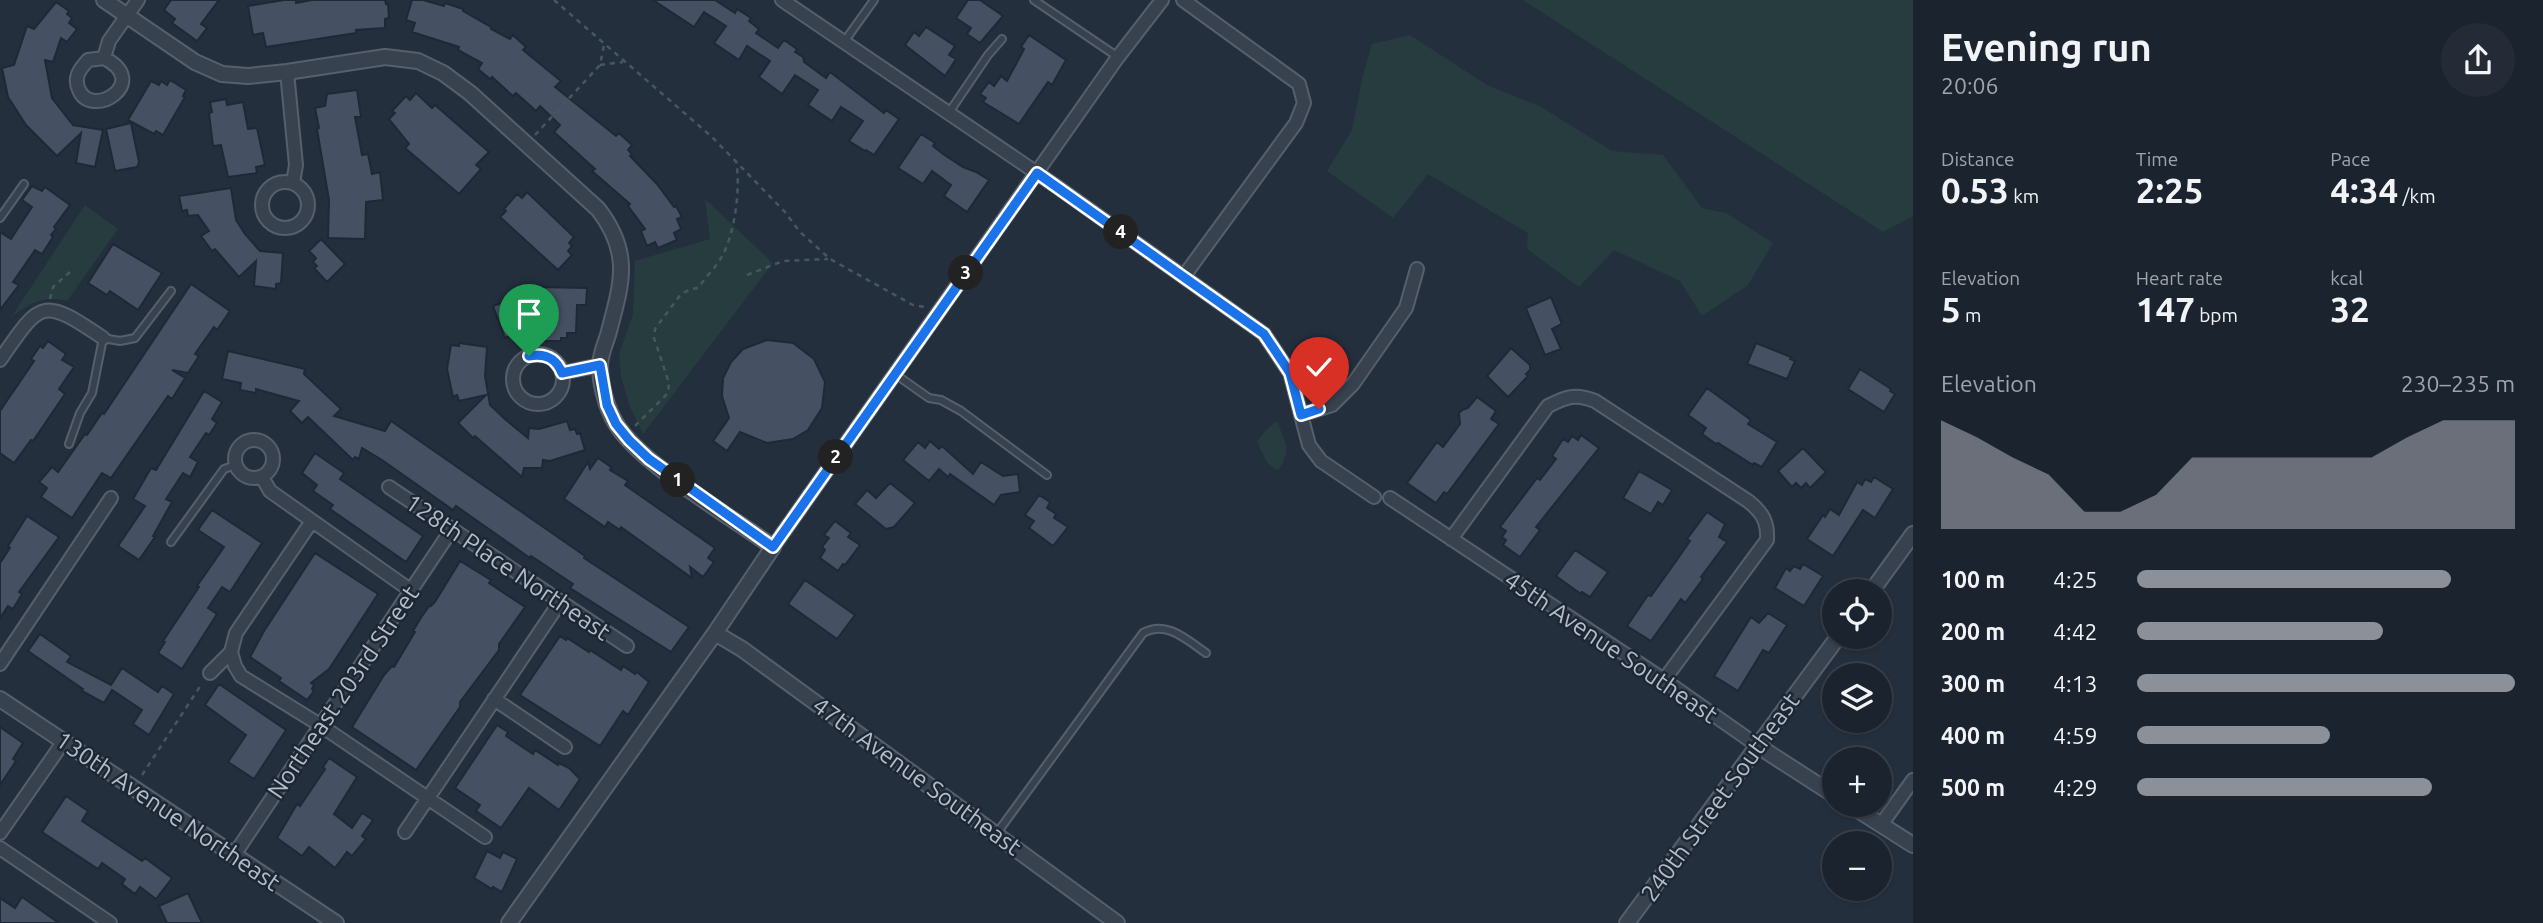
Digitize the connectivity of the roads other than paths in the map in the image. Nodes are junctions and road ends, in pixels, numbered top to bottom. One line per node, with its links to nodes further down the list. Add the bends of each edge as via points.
1 (104, 0): 8 (street)
2 (138, 0): 8 (street)
3 (782, 0): 10 (street)
4 (874, 0): 10 (lane)
5 (1034, 0): 11 (lane)
6 (1162, 0): 11 (street)
7 (1183, 0): 20 (street, via 1300,84 1304,103 1296,123)
8 (126, 16): 12 (street); 13 (street, via 194,62 222,74)
9 (1002, 39): 14 (lane)
10 (844, 42): 14 (street)
11 (1118, 57): 15 (street)
12 (104, 58)
13 (287, 72): 16 (street, via 296,164); 24 (street, via 385,57 418,61 443,72 598,209 612,227 622,281)
14 (948, 114): 15 (street)
15 (1037, 173): 20 (street); 26 (street)
16 (293, 183)
17 (24, 184): 18 (lane)
18 (0, 218)
19 (1417, 269): 27 (street, via 1406,308 1353,384 1332,405)
20 (1184, 276): 27 (street, via 1264,334 1290,373)
21 (171, 291): 22 (lane, via 135,338)
22 (103, 338): 23 (street, via 63,312 48,310 28,321); 28 (lane, via 92,393)
23 (0, 360)
24 (600, 365): 25 (street); 41 (street, via 607,405 625,435 649,459)
25 (562, 373): 25 (street, via 553,359 537,354 516,366 513,383 520,397 543,404 557,396)
26 (895, 374): 30 (lane, via 929,398 961,411); 41 (street)
27 (1301, 415): 33 (street, via 1308,444 1321,461)
28 (69, 444)
29 (236, 465): 31 (street, via 249,478); 31 (street, via 239,447 250,440 262,442 271,450 274,463); 40 (lane, via 224,469)
30 (1047, 475)
31 (262, 477): 36 (street, via 270,491)
32 (389, 487): 37 (street, 128th Place Northeast)
33 (1374, 497)
34 (111, 498): 50 (street)
35 (1390, 498): 39 (street, 45th Avenue Southeast)
36 (312, 522): 43 (street); 48 (street, via 236,633)
37 (452, 529): 43 (street, Northeast 203rd Street); 44 (street, 128th Place Northeast)
38 (1913, 534): 42 (street)
39 (1451, 539): 52 (street, 45th Avenue Southeast); 52 (street, via 1548,406 1567,396 1595,401 1748,501 1768,525 1767,540)
40 (171, 542)
41 (773, 547): 45 (street)
42 (1880, 579)
43 (411, 590): 55 (street, Northeast 203rd Street)
44 (559, 602): 46 (street, 128th Place Northeast); 54 (street)
45 (715, 633): 66 (street, 47th Avenue Southeast); 73 (street)
46 (627, 646)
47 (1829, 649): 57 (street, 240th Street Southeast)
48 (231, 652): 51 (street); 55 (street, via 242,676)
49 (1206, 653): 66 (lane, via 1172,631 1153,628 1143,633)
50 (0, 664)
51 (210, 673)
52 (1664, 680): 57 (street, 45th Avenue Southeast)
53 (0, 699): 56 (street, 130th Avenue Northeast)
54 (494, 699): 58 (street); 61 (street)
55 (320, 725): 61 (street); 70 (street, Northeast 203rd Street)
56 (64, 741): 65 (street); 70 (street, 130th Avenue Northeast)
57 (1758, 746): 60 (street, 45th Avenue Southeast); 75 (street, 240th Street Southeast)
58 (565, 747)
59 (1913, 780): 63 (street)
60 (1822, 787)
61 (426, 797): 64 (street); 67 (street)
62 (1869, 817): 63 (street)
63 (1881, 825): 68 (street)
64 (405, 832)
65 (0, 833)
66 (997, 833): 74 (street, 47th Avenue Southeast)
67 (485, 837)
68 (1913, 845)
69 (0, 848): 71 (street)
70 (234, 855): 72 (street, 130th Avenue Northeast)
71 (110, 923)
72 (336, 923)
73 (509, 923)
74 (1117, 923)
75 (1627, 923)

